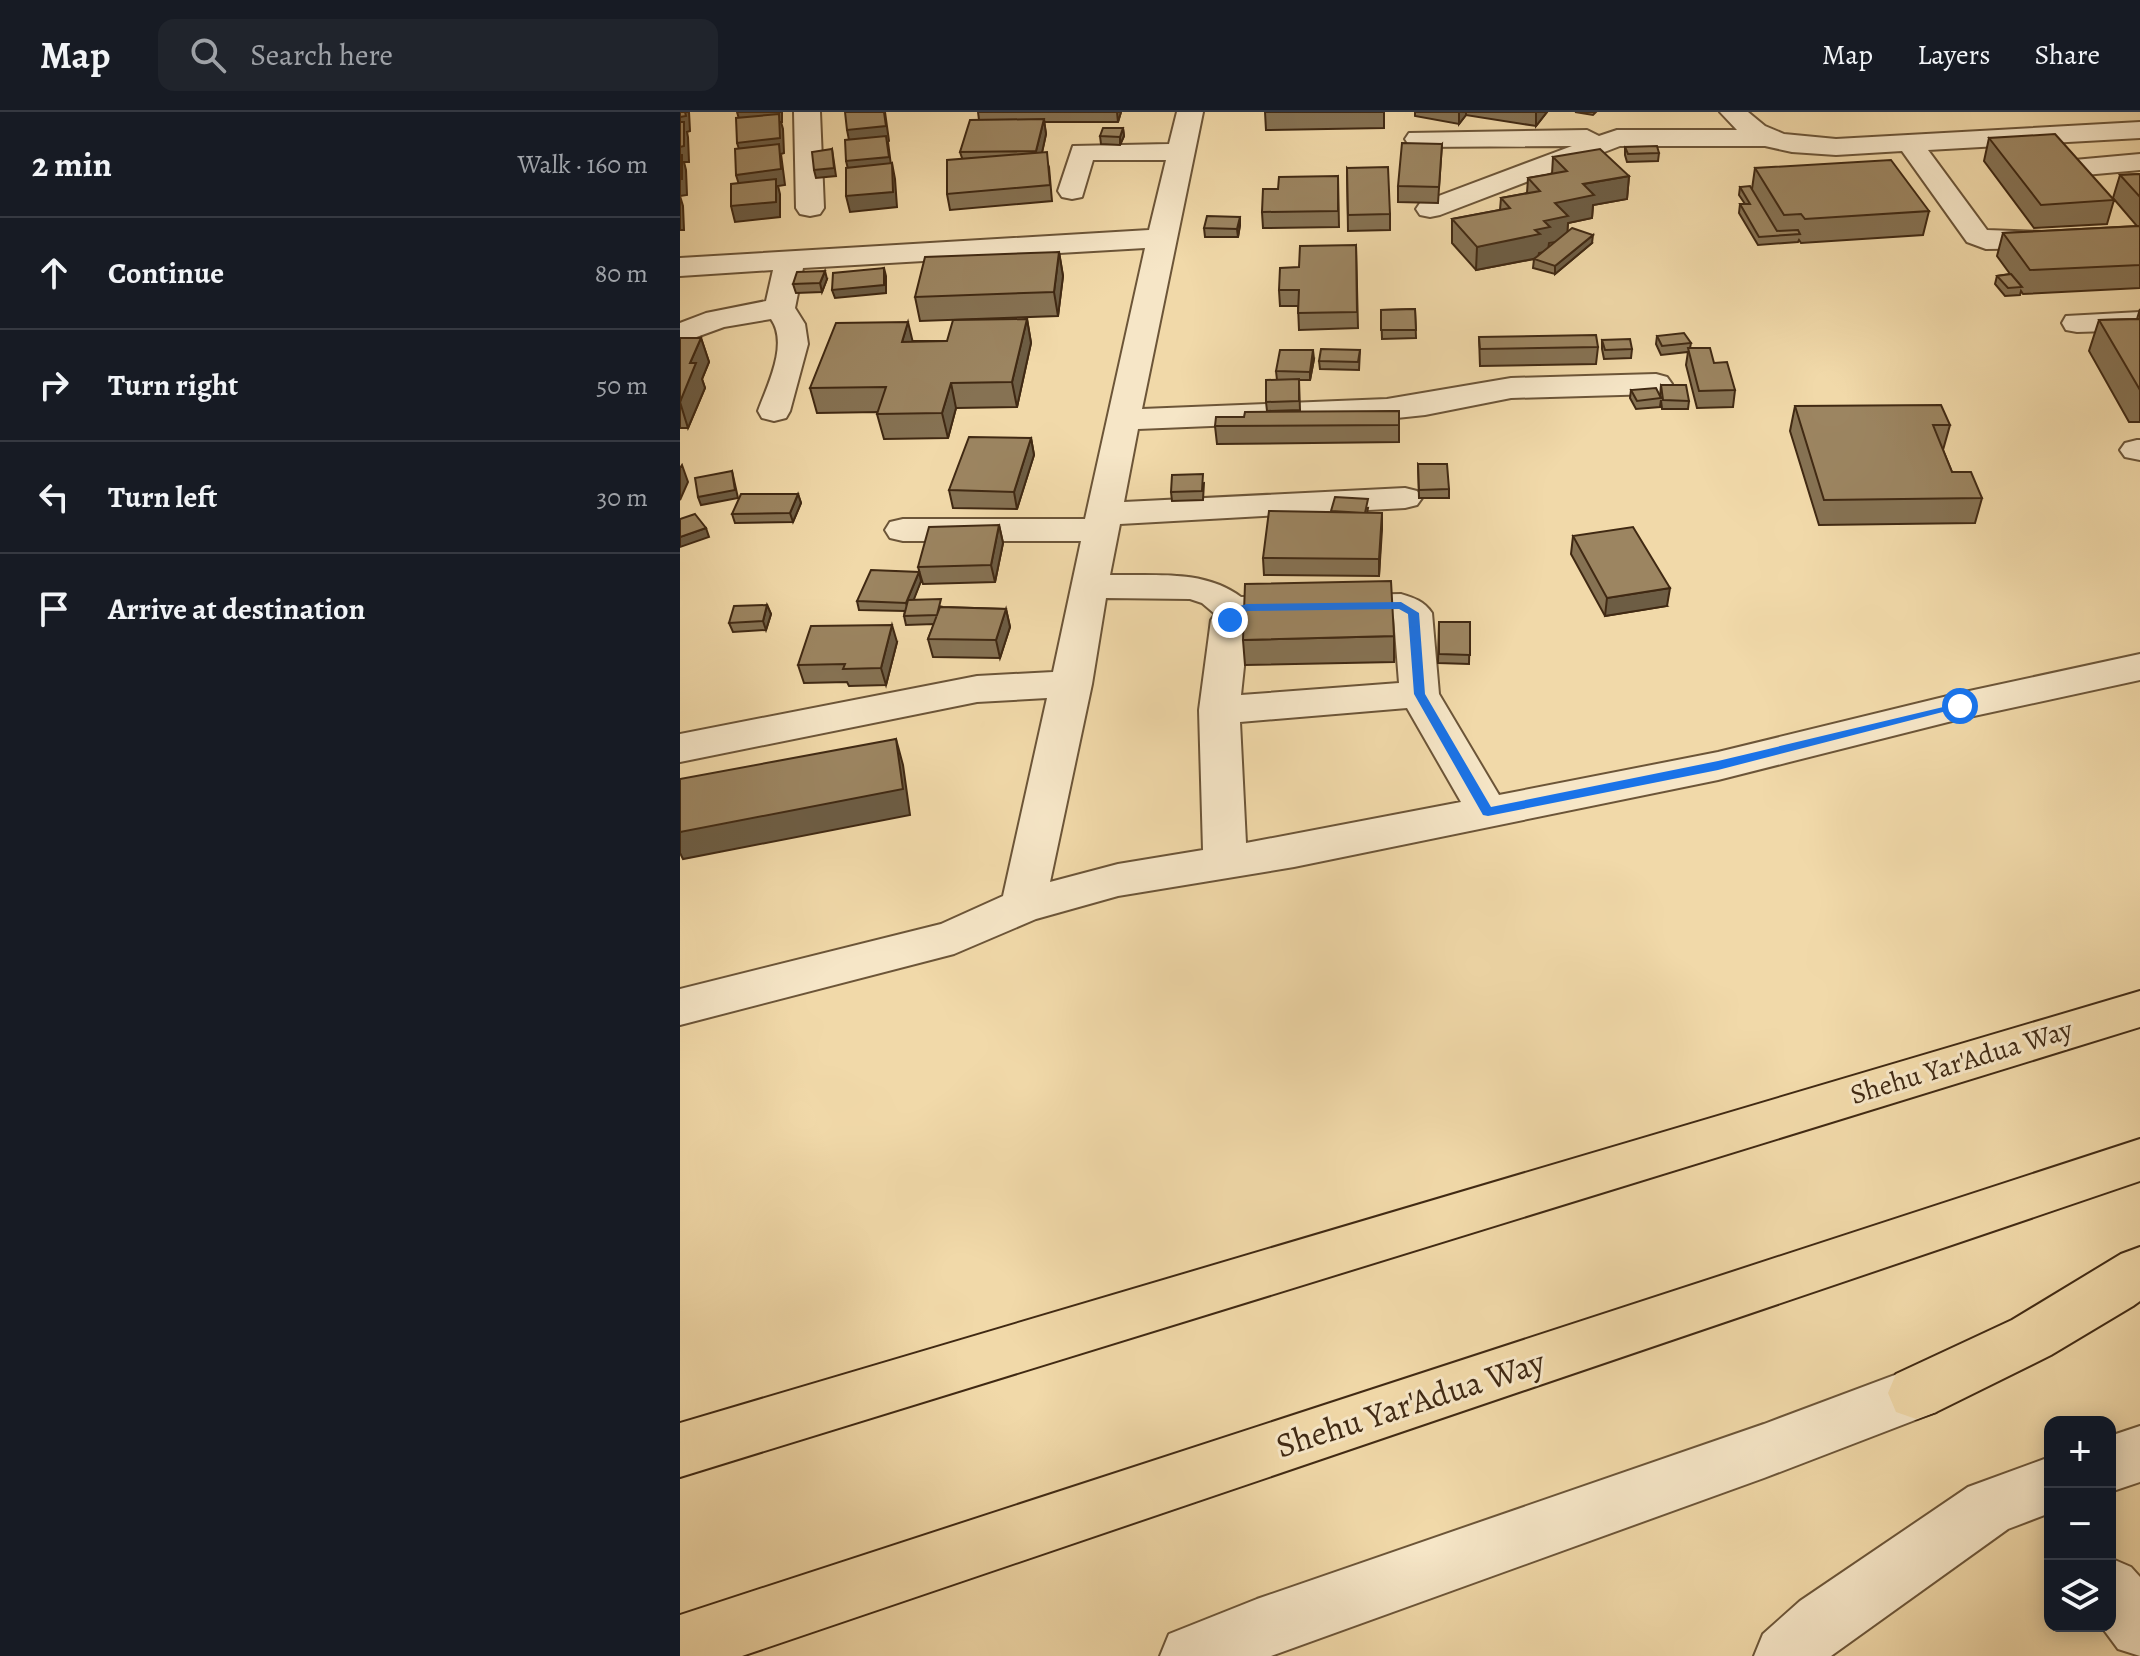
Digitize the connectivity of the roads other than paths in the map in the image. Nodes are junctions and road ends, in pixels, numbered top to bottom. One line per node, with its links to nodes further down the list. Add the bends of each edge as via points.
1 (807, 112): 13 (street)
2 (1190, 112): 9 (street)
3 (1733, 112): 6 (street)
4 (2138, 132): 8 (street)
5 (1617, 138): 6 (street); 7 (street); 14 (street)
6 (1764, 138): 8 (street, via 1836,147)
7 (1418, 139)
8 (1909, 143): 16 (street, via 1981,238)
9 (1181, 152): 12 (street, via 1082,152); 15 (street)
10 (2140, 162): 11 (street)
11 (2074, 168)
12 (1072, 191)
13 (810, 208)
14 (1430, 209)
15 (1160, 238): 17 (street); 25 (street)
16 (2088, 239)
17 (790, 259): 18 (street); 19 (street)
18 (680, 267)
19 (780, 308): 22 (street, via 717,319); 24 (street, via 792,341)
20 (2140, 321): 21 (street)
21 (2077, 323)
22 (680, 334)
23 (1656, 384): 25 (street, via 1511,388 1373,410)
24 (774, 411)
25 (1123, 420): 27 (street)
26 (1405, 498): 27 (street)
27 (1104, 522): 28 (street); 29 (street)
28 (903, 530)
29 (1091, 586): 30 (street, via 1192,588 1215,595); 32 (street)
30 (1236, 611): 33 (street, via 1401,606 1413,613); 34 (street, via 1230,620)
31 (2140, 667): 36 (street, via 1718,766)
32 (1072, 684): 35 (street, via 977,689); 38 (street)
33 (1419, 694): 34 (street); 36 (street)
34 (1219, 710): 37 (street)
35 (680, 748)
36 (1488, 812): 37 (street)
37 (1225, 862): 38 (street, via 1118,880)
38 (1023, 906): 39 (street, via 954,937)
39 (680, 1007)
40 (2140, 1009): 44 (highway, Shehu Yar'Adua Way)
41 (2140, 1160): 51 (highway, Shehu Yar'Adua Way)
42 (2140, 1271): 43 (highway, via 1981,1363)
43 (1916, 1393): 50 (street)
44 (680, 1450)
45 (2140, 1454): 46 (street)
46 (2116, 1462)
47 (2044, 1495): 53 (street, via 1989,1507 1822,1623)
48 (2116, 1596): 49 (street)
49 (2140, 1627)
50 (1241, 1643): 52 (street)
51 (680, 1646)
52 (1191, 1656)
53 (1785, 1656)

